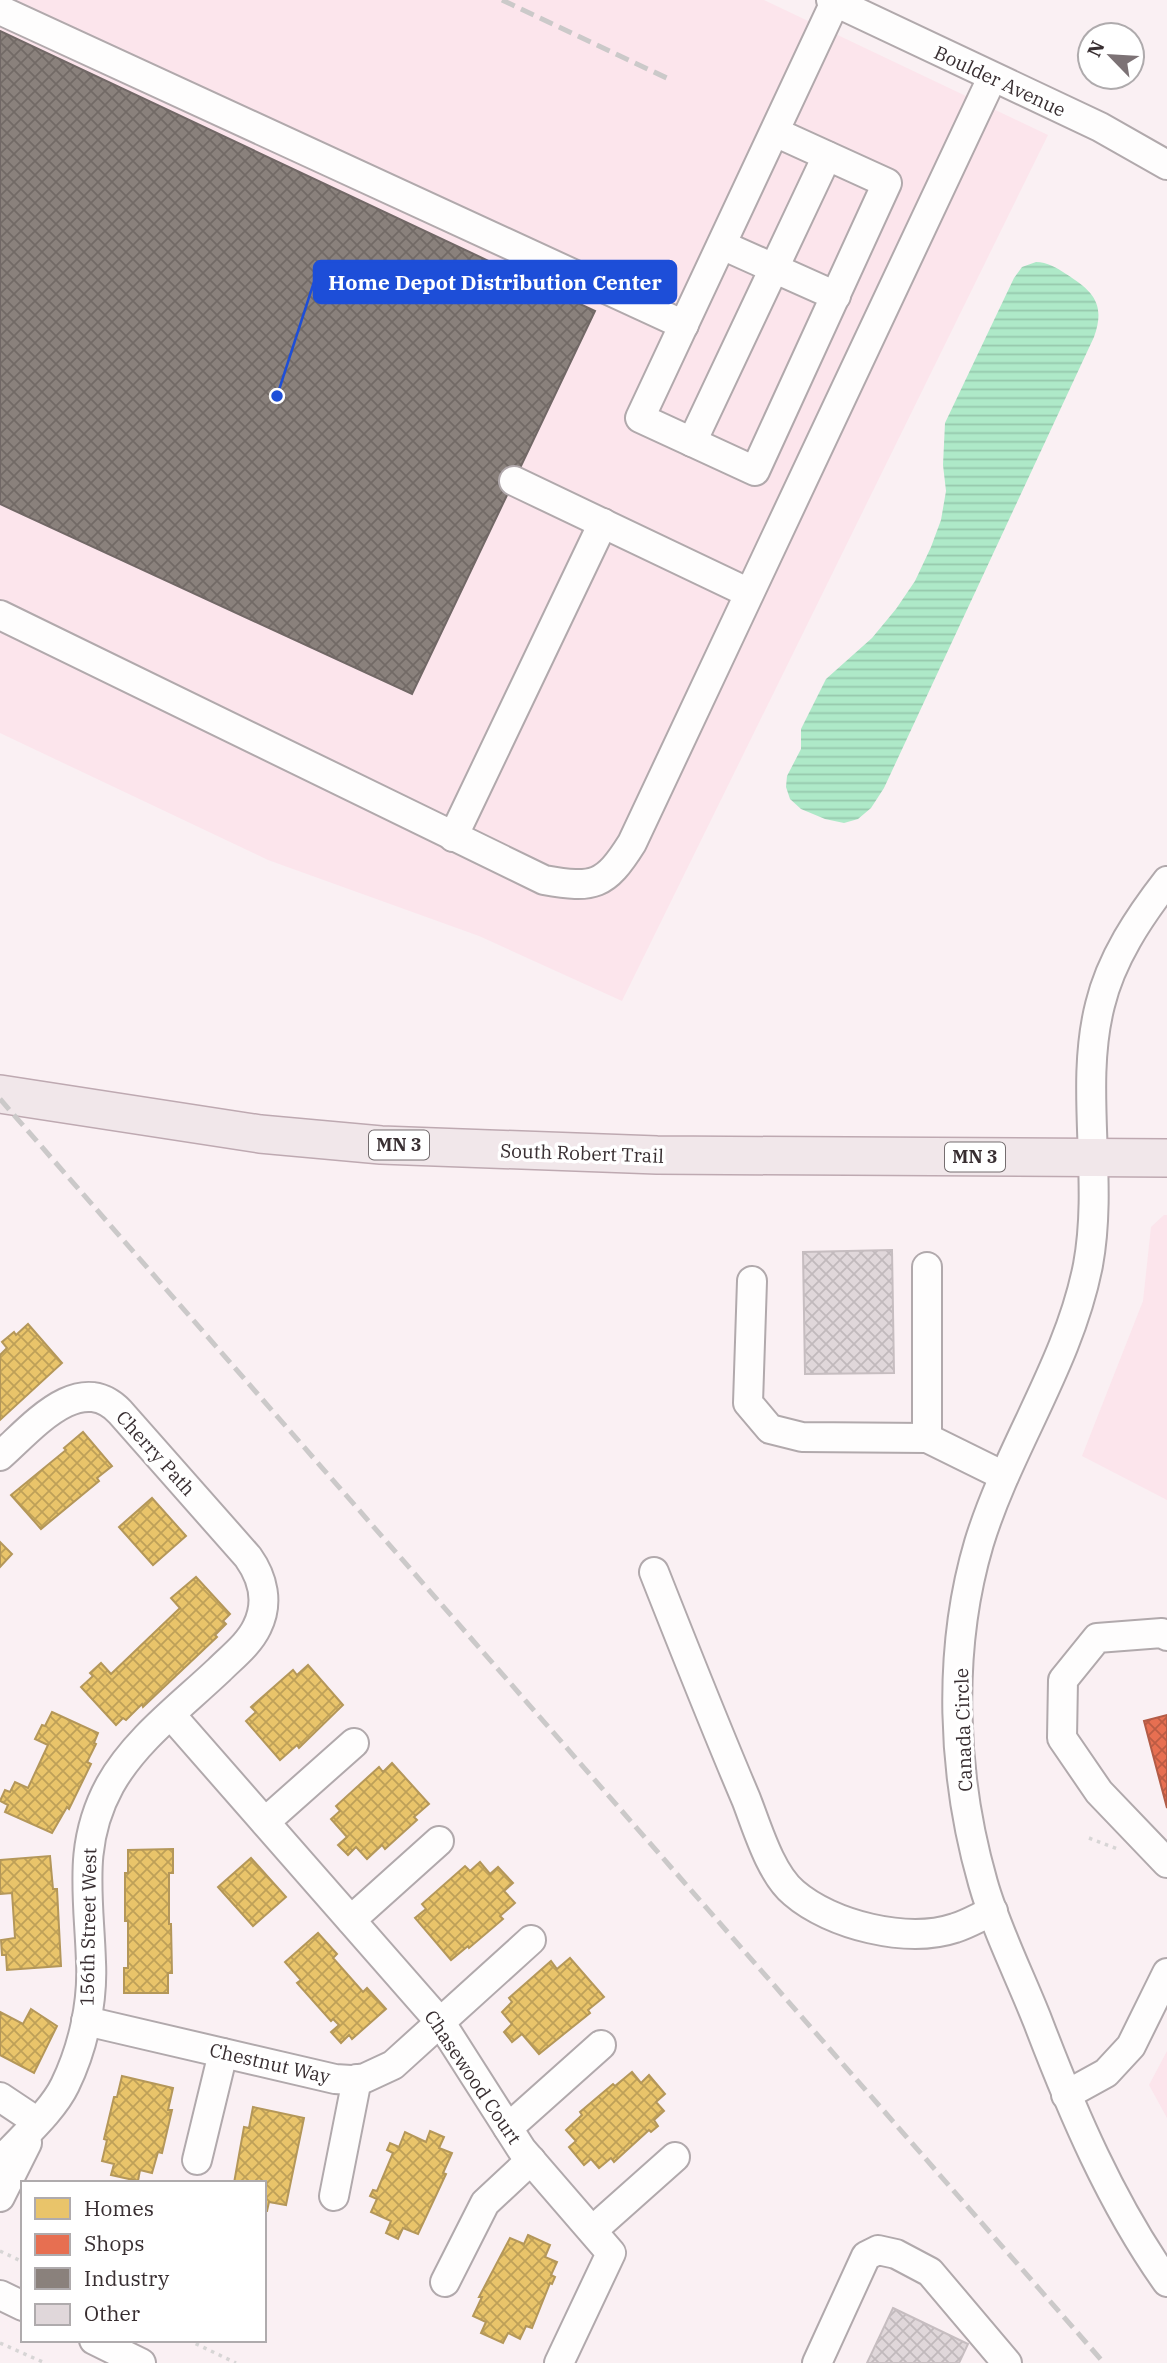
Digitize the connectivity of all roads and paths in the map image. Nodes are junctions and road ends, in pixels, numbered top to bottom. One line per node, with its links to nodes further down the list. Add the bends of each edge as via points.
1 (833, 1): 3 (street, Boulder Avenue); 4 (street)
2 (0, 10): 10 (street)
3 (992, 78): 6 (street, Boulder Avenue, via 1100,127); 14 (street)
4 (775, 132): 5 (street); 7 (street)
5 (827, 156): 8 (street); 9 (street, via 887,183)
6 (1167, 164)
7 (722, 245): 8 (street); 10 (street)
8 (774, 268): 9 (street); 11 (street)
9 (836, 296): 11 (street, via 755,471)
10 (684, 325): 11 (street, via 640,418)
11 (692, 442)
12 (513, 481): 13 (street)
13 (603, 523): 14 (street); 16 (street)
14 (749, 593): 16 (street, via 632,843 603,879 588,884 544,880)
15 (0, 615): 16 (street)
16 (453, 837)
17 (1167, 881): 19 (street, via 1132,930 1100,1002 1092,1064)
18 (0, 1094): 19 (main road, South Robert Trail / MN 3, via 260,1134 381,1144 657,1155)
19 (1094, 1158): 20 (main road, South Robert Trail / MN 3); 25 (street, Canada Circle, via 1093,1222 1082,1290)
20 (1167, 1158)
21 (928, 1267): 23 (street)
22 (752, 1281): 23 (street, via 748,1403 770,1429 802,1437)
23 (927, 1438): 25 (street)
24 (0, 1456): 27 (street, Cherry Path, via 63,1403 89,1397 107,1402 248,1557 263,1590)
25 (1004, 1476): 34 (street, Canada Circle, via 971,1578 959,1668 959,1739 968,1822)
26 (654, 1572): 34 (street, via 766,1847 793,1893 847,1922 880,1931 921,1934 954,1929)
27 (262, 1615): 29 (street, 156th Street West, via 244,1646)
28 (1167, 1636): 33 (street, via 1097,1638 1063,1680 1062,1738 1099,1792)
29 (171, 1715): 31 (street, Chasewood Court); 38 (street, 156th Street West, via 116,1775 91,1831 86,1871 91,1963)
30 (355, 1743): 31 (street)
31 (265, 1822): 35 (street, Chasewood Court)
32 (439, 1840): 35 (street)
33 (1167, 1863)
34 (993, 1911): 43 (street, Canada Circle)
35 (351, 1920): 39 (street, Chasewood Court)
36 (531, 1940): 39 (street, Chestnut Way)
37 (1167, 1973): 43 (street, via 1131,2046 1106,2073)
38 (86, 2021): 41 (street, Chestnut Way); 45 (street, 156th Street West, via 65,2084 55,2104)
39 (441, 2023): 42 (street, Chestnut Way, via 393,2065); 46 (street, Chasewood Court)
40 (601, 2045): 46 (street)
41 (223, 2053): 42 (street, Chestnut Way); 48 (street)
42 (357, 2080): 51 (street)
43 (1066, 2095): 57 (street, Canada Circle, via 1119,2202)
44 (0, 2096): 45 (street)
45 (36, 2121): 50 (street, 156th Street West); 52 (street, 156th Street West)
46 (508, 2128): 49 (street, Chasewood Court)
47 (675, 2157): 53 (street)
48 (197, 2160)
49 (531, 2160): 53 (street, Chasewood Court); 56 (street, via 485,2203)
50 (0, 2162)
51 (334, 2196)
52 (0, 2197)
53 (593, 2230): 67 (street, Chasewood Court, via 611,2253)
54 (0, 2251): 55 (path)
55 (21, 2261)
56 (445, 2282)
57 (1167, 2282)
58 (0, 2294): 59 (street)
59 (21, 2305)
60 (98, 2342): 65 (street)
61 (192, 2342): 66 (path)
62 (0, 2343): 64 (path)
63 (823, 2359): 68 (street, via 866,2256 878,2250 930,2272)
64 (45, 2363)
65 (141, 2363)
66 (236, 2363)
67 (559, 2363)
68 (1007, 2363)

